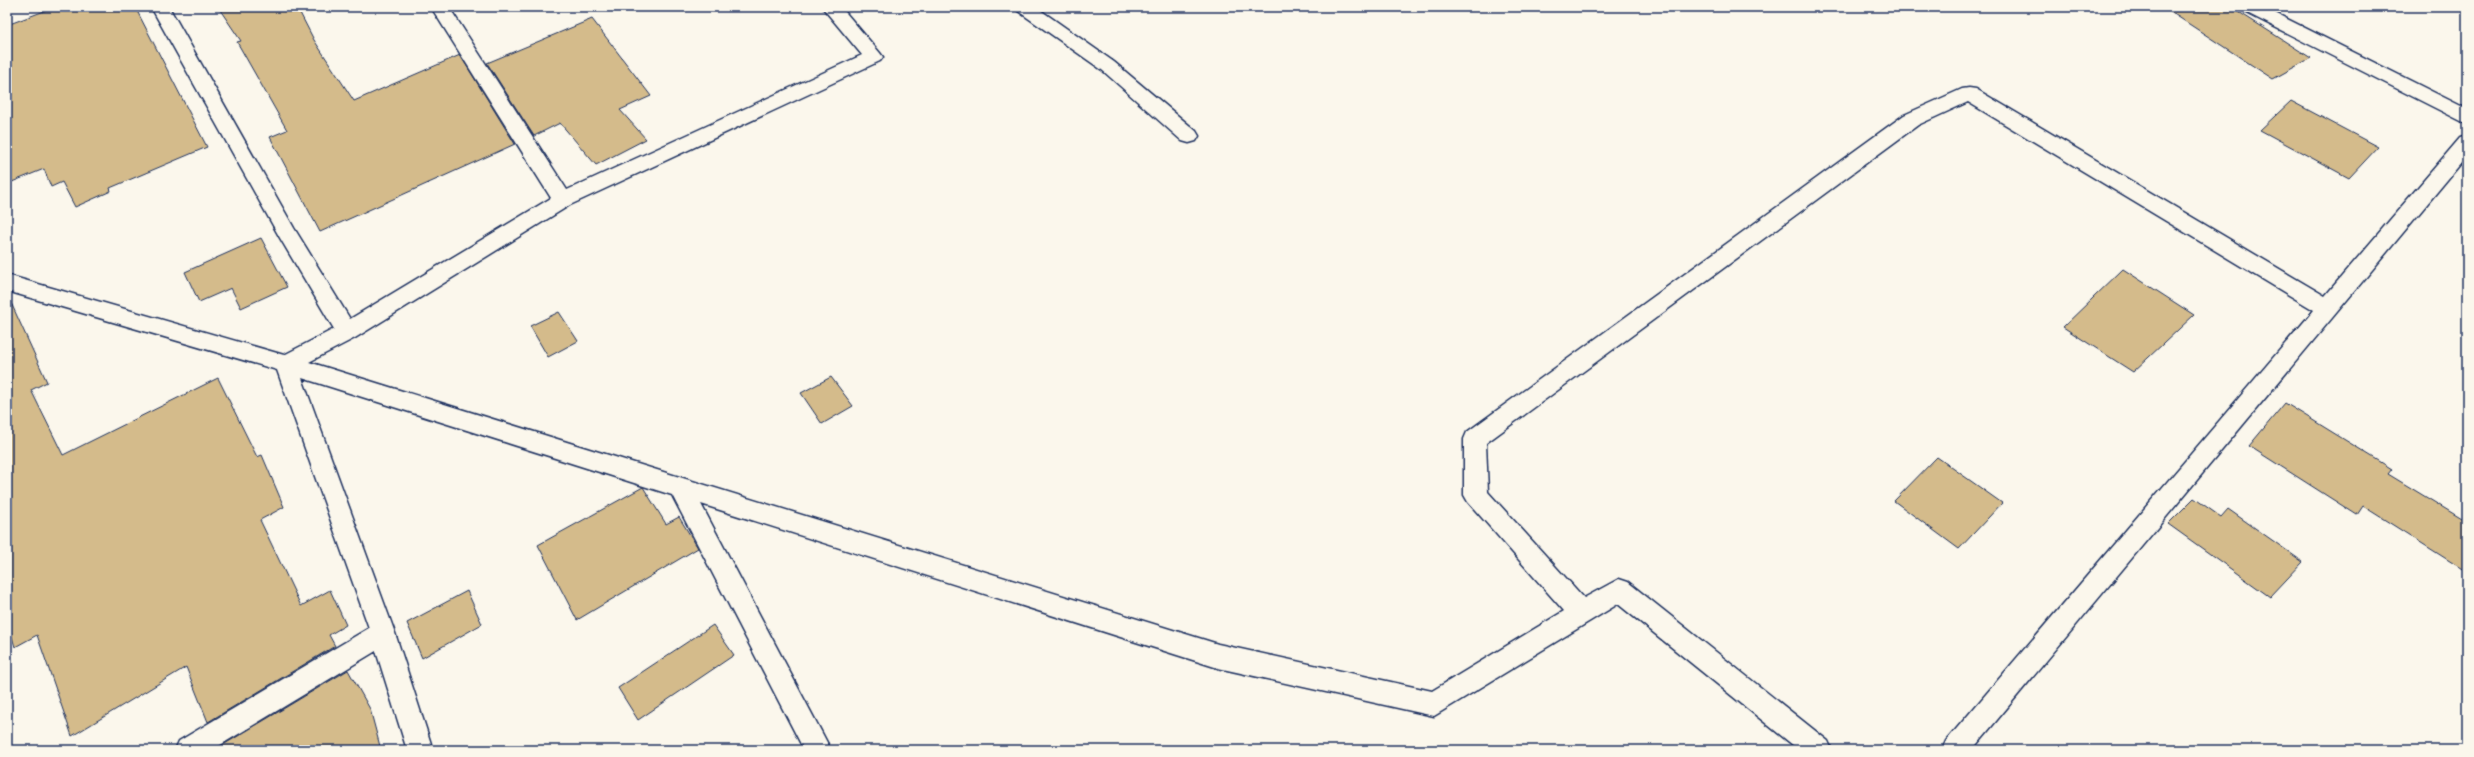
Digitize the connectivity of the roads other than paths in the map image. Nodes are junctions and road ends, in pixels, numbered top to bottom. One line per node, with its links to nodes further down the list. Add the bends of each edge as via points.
1 (160, 7): 12 (street, via 287,233)
2 (440, 7): 9 (street)
3 (831, 7): 9 (street, via 874,58)
4 (1024, 7): 7 (street, via 1108,66)
5 (2249, 7): 6 (street)
6 (2467, 117)
7 (1189, 136)
8 (2467, 143): 11 (street)
9 (563, 200): 12 (street)
10 (7, 283): 13 (street)
11 (2328, 308): 15 (street, via 1969,94 1911,120 1475,439 1476,495); 21 (street)
12 (348, 332): 13 (street)
13 (286, 364): 14 (street); 16 (street)
14 (680, 487): 15 (street, via 1218,656 1434,704); 19 (street)
15 (1582, 613): 20 (street, via 1619,590)
16 (382, 632): 17 (street); 18 (street)
17 (188, 750)
18 (420, 750)
19 (818, 750)
20 (1819, 750)
21 (1955, 750)

